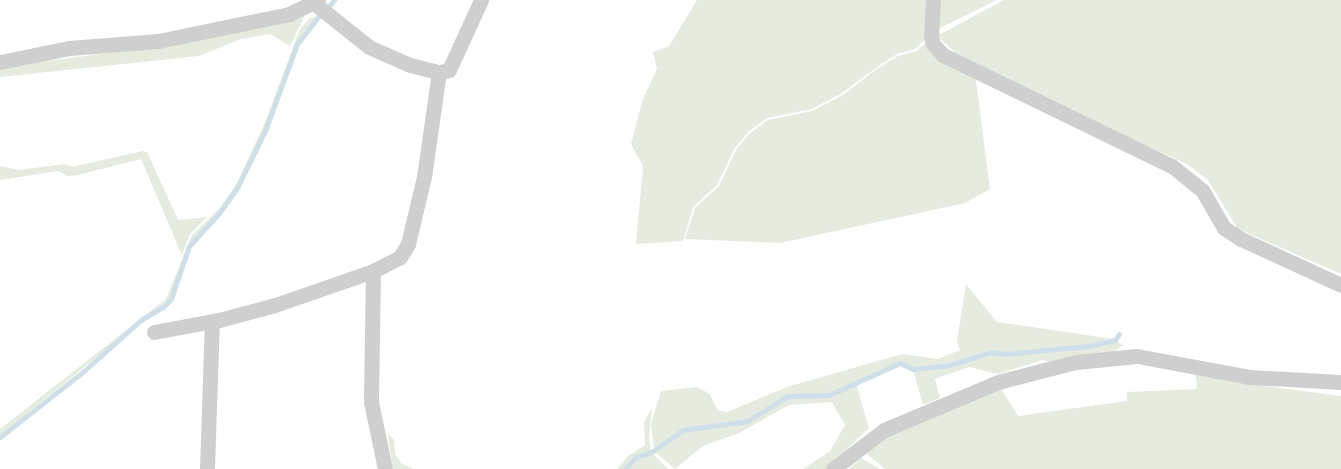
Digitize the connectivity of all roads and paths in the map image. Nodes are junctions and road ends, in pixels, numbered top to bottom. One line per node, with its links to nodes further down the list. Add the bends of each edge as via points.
1 (481, 0): 5 (street, via 449,70)
2 (933, 0): 7 (street, via 932,44 943,55 1172,166 1202,190 1224,228)
3 (317, 2): 4 (street, via 289,14 158,41 69,48); 5 (street, via 369,47 410,65)
4 (0, 62)
5 (439, 72): 6 (street, via 424,176 408,244 400,257)
6 (372, 271): 8 (street, via 275,305); 12 (street, via 371,402)
7 (1341, 285)
8 (212, 322): 9 (street); 11 (street)
9 (154, 332)
10 (1341, 382): 13 (street, via 1249,377 1137,356 1076,362 998,382 937,406 884,430)
11 (206, 469)
12 (385, 469)
13 (833, 469)

